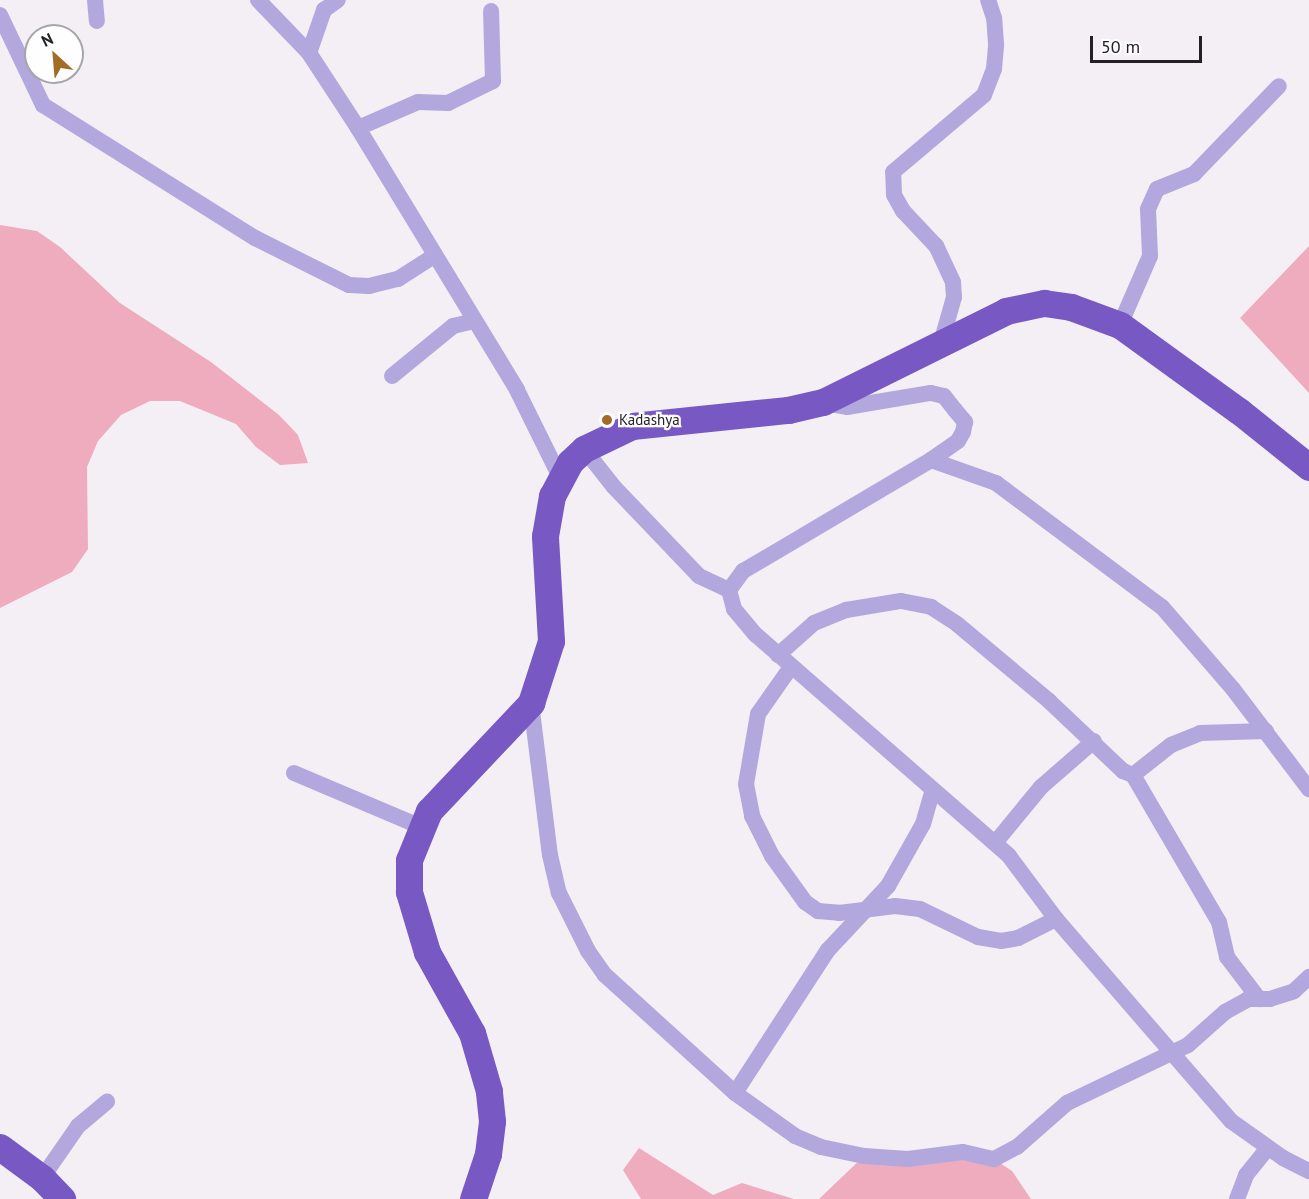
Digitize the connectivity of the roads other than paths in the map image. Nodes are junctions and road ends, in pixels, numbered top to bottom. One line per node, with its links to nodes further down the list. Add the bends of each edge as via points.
1 (95, 0): 7 (street)
2 (258, 0): 8 (street)
3 (338, 0): 8 (street, via 324,10)
4 (988, 0): 14 (street, via 996,44 994,69 984,95 893,172 894,195 903,211 936,246 952,282 954,297)
5 (490, 11): 10 (street, via 493,81 448,103 418,102)
6 (0, 15): 11 (street, via 43,105 255,238 349,285 369,286 398,279)
7 (97, 21)
8 (309, 53): 10 (street)
9 (1279, 86): 13 (street, via 1194,174 1157,189 1148,209 1150,256)
10 (358, 128): 11 (street)
11 (434, 256): 12 (street)
12 (474, 321): 15 (street, via 453,326); 20 (street, via 517,390)
13 (1120, 325): 14 (highway, via 1071,307 1044,303 1006,311); 19 (highway)
14 (940, 343): 16 (highway)
15 (392, 376)
16 (823, 402): 17 (highway, via 788,410 632,426); 18 (street, via 847,407 916,394 944,396 964,422 963,432 958,441)
17 (584, 449): 20 (highway, via 570,462); 21 (street, via 614,487 699,576)
18 (932, 460): 21 (street, via 784,544 743,571); 25 (street, via 996,483 1162,607)
19 (1309, 467)
20 (561, 479): 24 (highway, via 552,496 545,536 551,641)
21 (729, 590): 22 (street, via 734,609)
22 (778, 655): 23 (street); 26 (street, via 814,623 846,610 901,602 931,607 957,624)
23 (791, 667): 30 (street); 33 (street, via 758,714 746,784 752,816 772,856 805,902 818,911)
24 (531, 703): 31 (highway, via 429,812); 39 (street, via 550,855 560,893 588,951 605,975)
25 (1266, 731): 28 (street, via 1200,733 1171,746); 29 (street)
26 (1094, 741): 28 (street, via 1123,771); 32 (street, via 1041,787)
27 (294, 772): 31 (street)
28 (1133, 775): 37 (street, via 1219,922 1227,957)
29 (1309, 789)
30 (933, 790): 32 (street); 33 (street, via 923,824 888,886)
31 (421, 827): 46 (highway, via 409,860 413,911 427,952 472,1033 489,1091 492,1121 488,1154)
32 (995, 843): 34 (street)
33 (861, 912): 34 (street, via 895,906 920,909 978,937 1001,941 1018,938); 39 (street, via 828,950)
34 (1056, 919): 38 (street)
35 (1309, 977): 36 (street)
36 (1302, 994): 37 (street)
37 (1260, 999): 38 (street, via 1248,999 1225,1012 1188,1045)
38 (1170, 1055): 39 (street, via 1107,1081 1067,1103 1017,1147 994,1159 963,1152 908,1159 864,1156 821,1147 795,1136); 42 (street, via 1231,1121)
39 (735, 1093)
40 (107, 1102): 44 (street, via 78,1126)
41 (0, 1147): 44 (highway)
42 (1268, 1148): 43 (street); 47 (street, via 1246,1176)
43 (1309, 1171)
44 (42, 1178): 45 (highway)
45 (62, 1199)
46 (473, 1199)
47 (1237, 1199)

